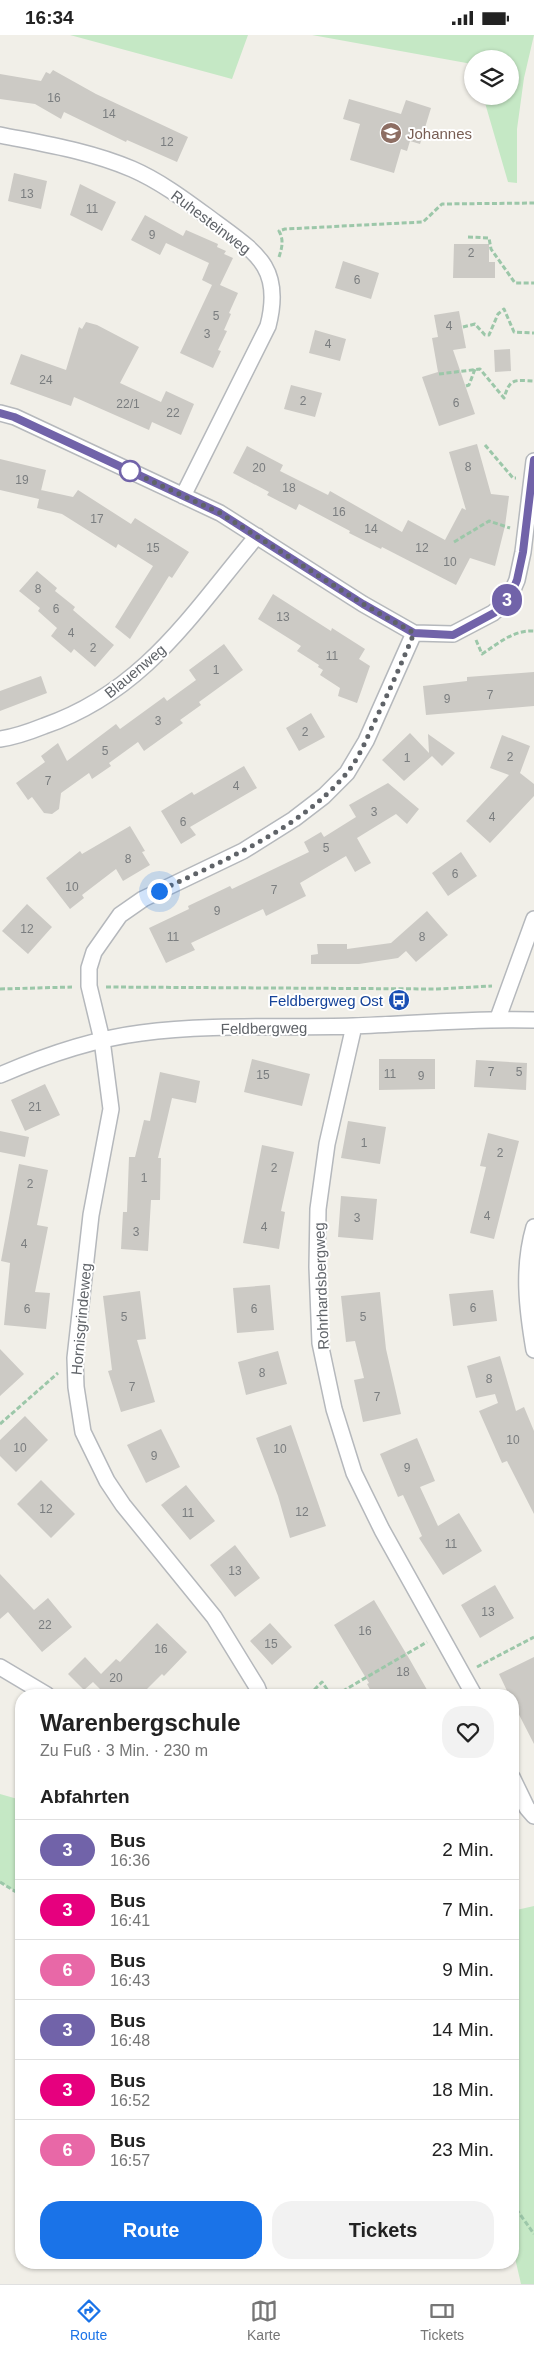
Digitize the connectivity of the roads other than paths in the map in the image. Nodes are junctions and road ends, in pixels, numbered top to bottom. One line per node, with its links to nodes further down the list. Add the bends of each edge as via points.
1 (0, 135): 4 (street, Ruhesteinweg, via 74,149 133,169 181,197 262,261 272,282 274,305 268,326)
2 (0, 413): 4 (street)
3 (534, 461): 6 (street, via 523,552 509,599 494,613 453,635)
4 (183, 496): 5 (street, via 220,513)
5 (257, 536): 6 (street); 7 (street, Blauenweg, via 150,663 107,696 64,720)
6 (414, 633): 12 (street, Hornisgrindeweg, via 383,705 347,773 324,796 243,851 143,899 120,915 94,952 89,968 89,987)
7 (0, 739)
8 (534, 919): 9 (street)
9 (498, 1018): 10 (street, Feldbergweg); 11 (street, Feldbergweg)
10 (534, 1019)
11 (354, 1026): 12 (street, Feldbergweg, via 186,1029 140,1033); 19 (street, Rohrhardsbergweg, via 326,1144 318,1209 320,1343 334,1409 354,1473 382,1530)
12 (102, 1041): 13 (street, Feldbergweg); 18 (street, Hornisgrindeweg, via 111,1109 91,1215 75,1358 76,1387 84,1432 107,1481 123,1505 214,1617)
13 (0, 1075)
14 (534, 1227): 15 (street, via 528,1247 526,1304)
15 (534, 1350)
16 (0, 1667): 17 (street)
17 (36, 1689)
18 (258, 1689)
19 (471, 1689)
20 (519, 1791): 21 (street)
21 (534, 1816)

